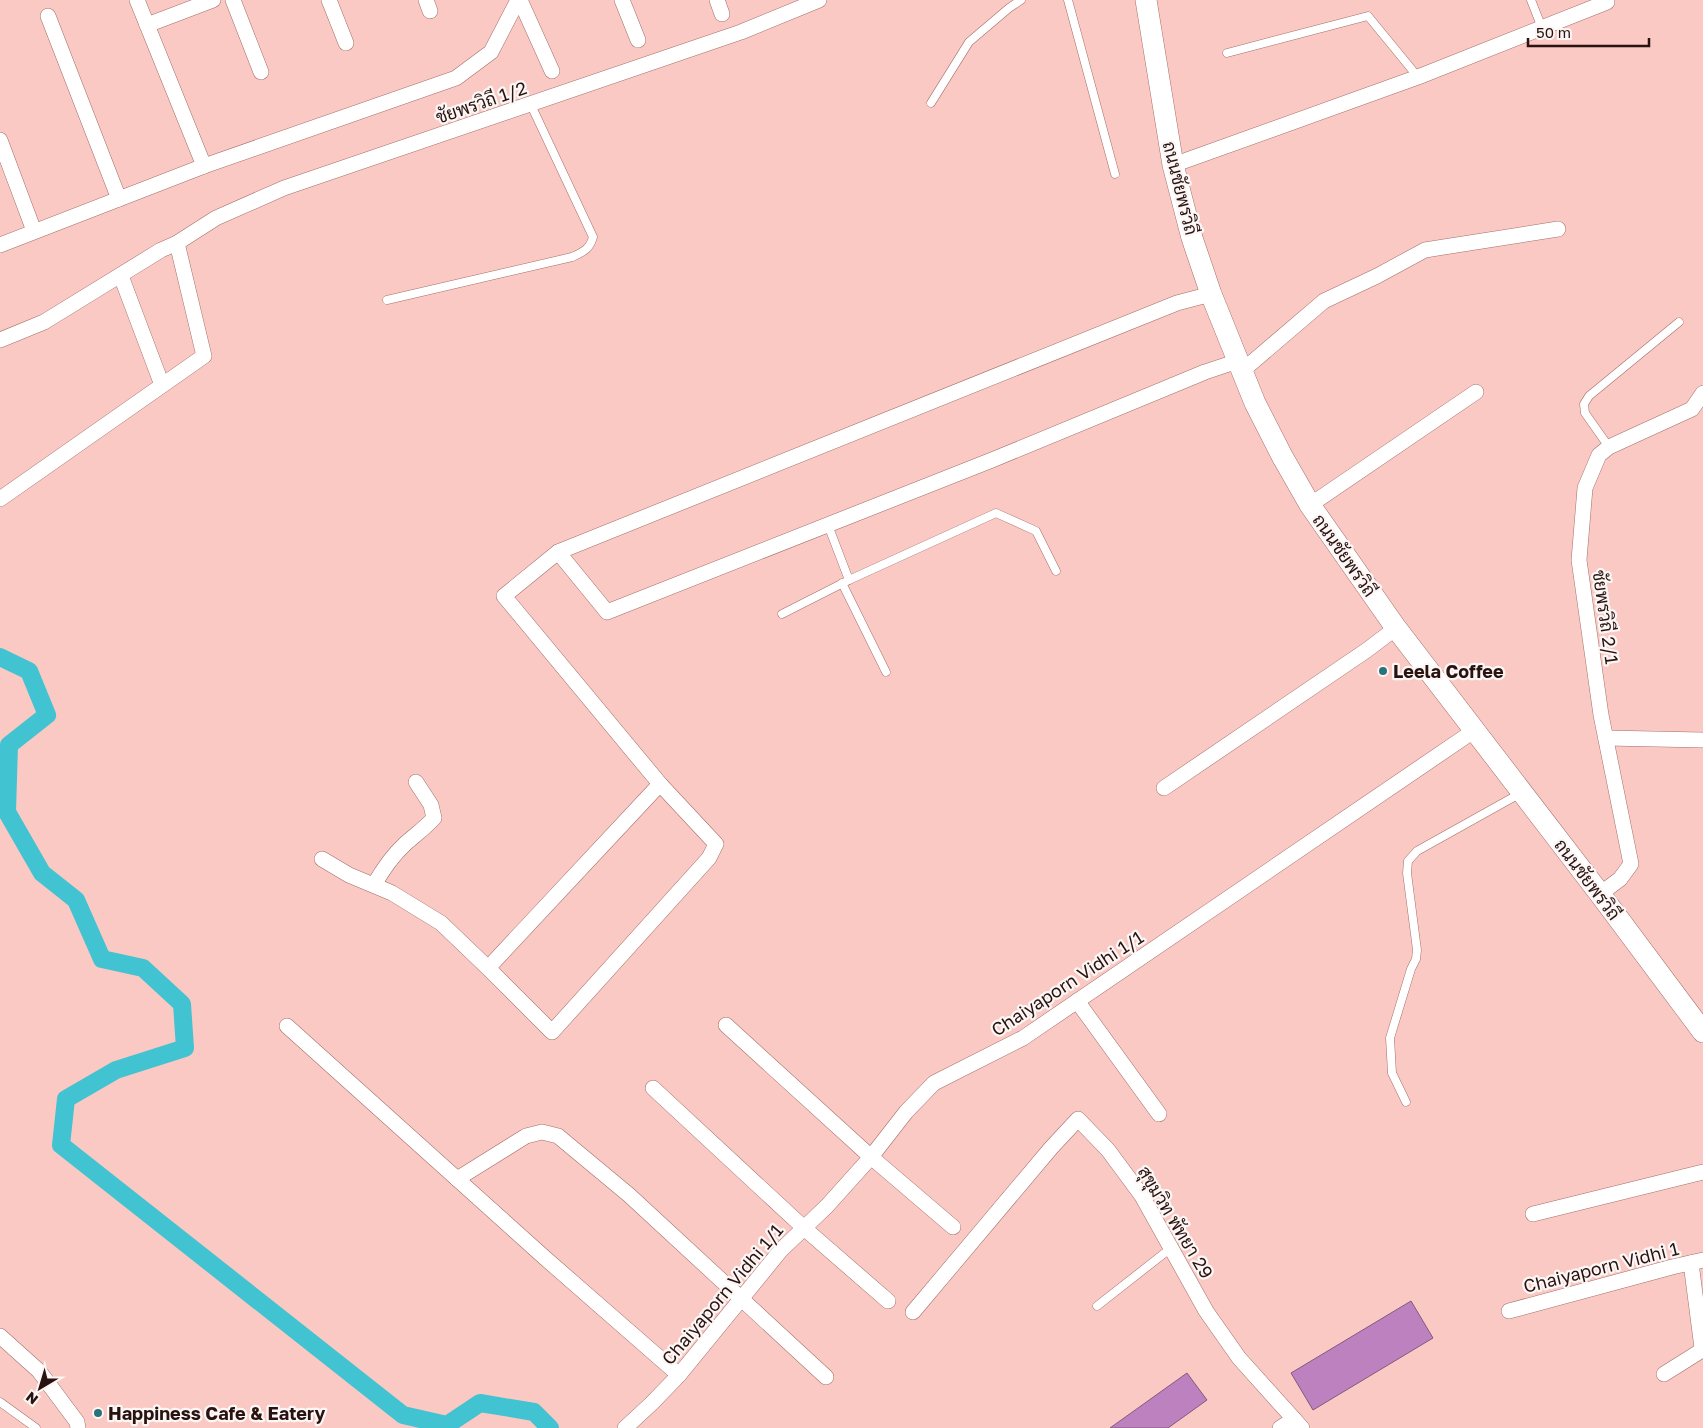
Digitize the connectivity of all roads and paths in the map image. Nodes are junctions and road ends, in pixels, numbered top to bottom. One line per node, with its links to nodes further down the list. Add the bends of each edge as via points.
1 (137, 0): 14 (street)
2 (213, 0): 14 (street)
3 (232, 0): 20 (street)
4 (329, 0): 17 (street)
5 (519, 0): 19 (street); 26 (street, via 490,52 456,78)
6 (622, 0): 16 (street)
7 (819, 0): 23 (street, ชัยพรวิถี 1/2, via 740,32)
8 (1022, 0): 22 (lane, via 969,42)
9 (1068, 0): 27 (lane)
10 (1146, 0): 25 (main road, ถนนชัยพรวิถี)
11 (1531, 0): 15 (lane)
12 (1606, 0): 15 (street)
13 (48, 16): 28 (street)
14 (147, 25): 26 (street)
15 (1542, 28): 21 (street)
16 (638, 40)
17 (346, 43)
18 (1227, 53): 21 (lane, via 1368,16)
19 (552, 71)
20 (261, 72)
21 (1418, 77): 25 (street)
22 (931, 103)
23 (531, 105): 31 (street, ชัยพรวิถี 1/2, via 284,188 216,218); 35 (lane, via 593,236 591,243 585,251 572,257)
24 (0, 140): 30 (street)
25 (1173, 165): 34 (main road, ถนนชัยพรวิถี)
26 (204, 166): 28 (street)
27 (1115, 174)
28 (119, 199): 30 (street)
29 (1558, 229): 38 (street, via 1425,250 1324,301)
30 (34, 232): 32 (street)
31 (177, 243): 33 (street, ชัยพรวิถี 1/2); 39 (street, via 204,356)
32 (0, 245)
33 (121, 276): 37 (street, ชัยพรวิถี 1/2, via 44,322); 39 (street)
34 (1211, 294): 38 (main road, ถนนชัยพรวิถี); 47 (street, via 1168,307)
35 (387, 300)
36 (1679, 322): 43 (lane, via 1589,396 1584,404 1585,413)
37 (0, 340)
38 (1240, 366): 45 (main road, ถนนชัยพรวิถี, via 1264,421); 46 (street, via 1205,372)
39 (162, 385): 44 (street)
40 (1476, 392): 45 (street)
41 (1703, 393): 42 (street)
42 (1697, 413): 43 (street)
43 (1609, 447): 54 (street, ชัยพรวิถี 2/1, via 1600,456 1585,488 1579,560)
44 (0, 499)
45 (1310, 505): 51 (main road, ถนนชัยพรวิถี)
46 (828, 525): 47 (street, via 607,612); 49 (lane)
47 (558, 552): 57 (street, via 504,596)
48 (1056, 571): 49 (lane, via 1036,531 996,513)
49 (846, 582): 50 (lane); 52 (lane)
50 (782, 614)
51 (1396, 628): 53 (main road, ถนนชัยพรวิถี); 58 (street)
52 (886, 672)
53 (1475, 730): 59 (main road, ถนนชัยพรวิถี); 64 (street, Chaiyaporn Vidhi 1/1)
54 (1606, 738): 55 (street); 62 (street, ชัยพรวิถี 2/1, via 1631,864 1620,880)
55 (1703, 740)
56 (416, 782): 61 (street, via 431,805 434,818 386,863)
57 (660, 784): 63 (street); 63 (street, via 716,844 709,858 552,1032)
58 (1164, 788)
59 (1522, 792): 62 (main road, ถนนชัยพรวิถี); 69 (lane, via 1417,851 1408,860 1416,959 1390,1038 1392,1073)
60 (322, 859): 61 (street)
61 (374, 885): 63 (street, via 441,923)
62 (1600, 894): 67 (main road, ถนนชัยพรวิถี)
63 (488, 968)
64 (1077, 1002): 70 (street); 71 (street, Chaiyaporn Vidhi 1/1, via 1023,1038 934,1082)
65 (726, 1025): 71 (street)
66 (287, 1026): 73 (street)
67 (1703, 1032)
68 (653, 1088): 76 (street)
69 (1406, 1102)
70 (1159, 1114)
71 (871, 1157): 75 (street); 76 (street, Chaiyaporn Vidhi 1/1)
72 (1703, 1172): 74 (street)
73 (457, 1179): 80 (street, via 526,1136 542,1132 558,1136 629,1195); 87 (street)
74 (1533, 1214)
75 (953, 1227)
76 (804, 1228): 80 (street, Chaiyaporn Vidhi 1/1); 81 (street)
77 (1171, 1248): 82 (lane); 84 (street, สุขุมวิท พัทยา 29, via 1142,1196 1108,1150 1078,1119); 90 (street, สุขุมวิท พัทยา 29, via 1206,1311 1239,1358)
78 (1697, 1262): 79 (street); 83 (street, Chaiyaporn Vidhi 1)
79 (1699, 1290): 86 (street, via 1702,1348)
80 (741, 1298): 87 (street, Chaiyaporn Vidhi 1/1); 88 (street)
81 (888, 1301)
82 (1097, 1306)
83 (1509, 1310)
84 (913, 1312)
85 (0, 1336): 92 (street, via 39,1371 77,1422)
86 (1664, 1374)
87 (679, 1375): 93 (street, Chaiyaporn Vidhi 1/1)
88 (826, 1377)
89 (0, 1402): 91 (lane)
90 (1298, 1423): 94 (street)
91 (36, 1428)
92 (78, 1428)
93 (625, 1428)
94 (1280, 1428)

